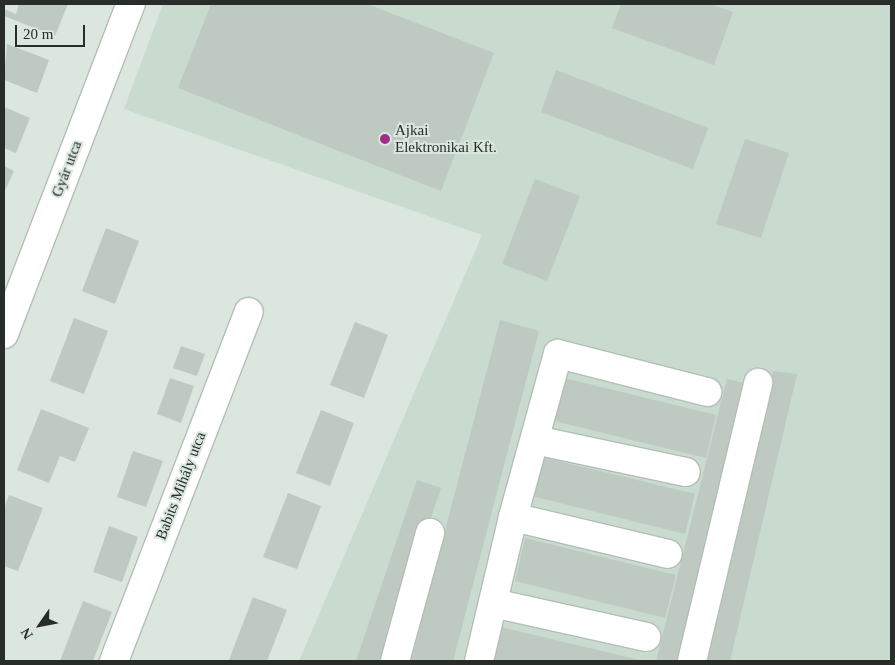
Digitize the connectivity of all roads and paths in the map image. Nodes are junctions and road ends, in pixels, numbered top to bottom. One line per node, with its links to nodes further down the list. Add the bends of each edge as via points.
1 (131, 4): 3 (street, Gyár utca)
2 (248, 312): 13 (street, Babits Mihály utca)
3 (4, 334)
4 (758, 383): 16 (street)
5 (707, 392): 6 (street, via 558,354)
6 (535, 440): 7 (street); 8 (street)
7 (686, 472)
8 (513, 517): 10 (street); 11 (street)
9 (430, 533): 14 (street)
10 (668, 554)
11 (493, 602): 12 (street); 15 (street)
12 (646, 638)
13 (114, 661)
14 (395, 661)
15 (479, 661)
16 (692, 661)

